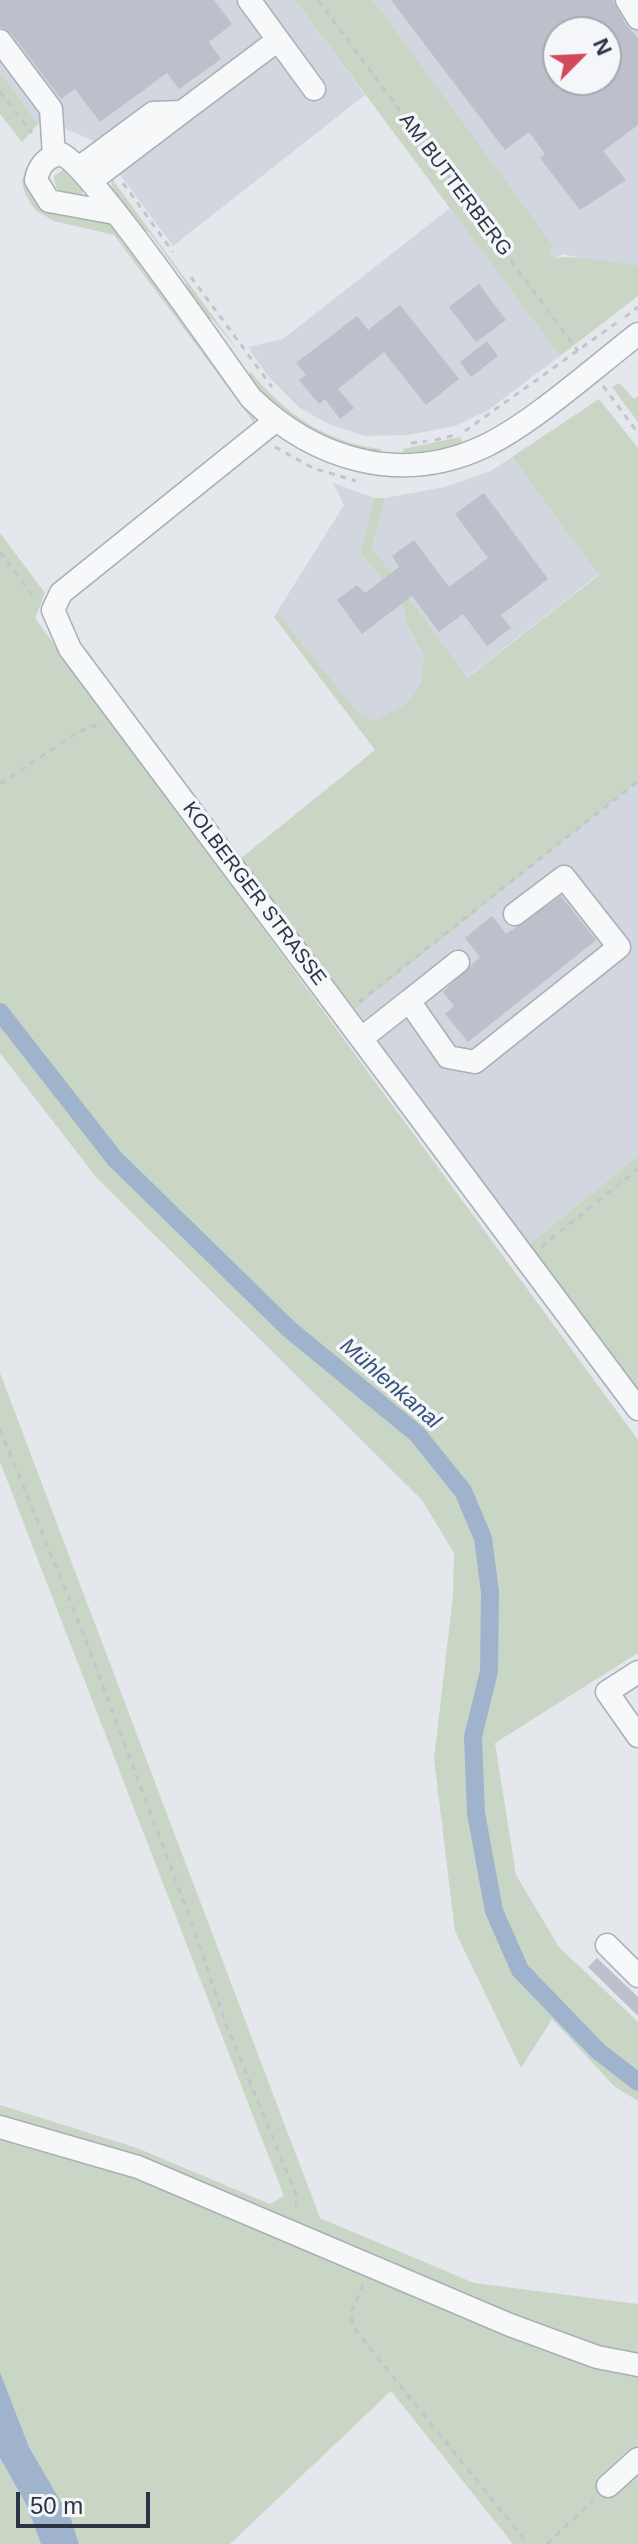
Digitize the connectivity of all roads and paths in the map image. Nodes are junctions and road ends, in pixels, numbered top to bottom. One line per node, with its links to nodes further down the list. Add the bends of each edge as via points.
1 (249, 0): 5 (street)
2 (318, 0): 18 (path, AM BUTTERBERG)
3 (627, 0): 4 (street)
4 (638, 18)
5 (278, 40): 7 (street); 9 (street)
6 (0, 41): 10 (street, via 51,109)
7 (314, 89)
8 (0, 92): 10 (path)
9 (182, 112): 11 (street); 12 (street, via 153,113)
10 (48, 143): 12 (street); 13 (street, via 36,180 49,201)
11 (111, 167): 12 (street); 14 (path)
12 (85, 174): 13 (street)
13 (115, 213): 21 (street, via 251,398)
14 (174, 253)
15 (183, 265): 20 (path)
16 (638, 307): 18 (path)
17 (638, 334): 18 (street)
18 (591, 369): 19 (path); 21 (street, via 487,445 436,463 375,465); 22 (path, AM BUTTERBERG); 23 (path, via 460,433)
19 (614, 377)
20 (272, 388)
21 (267, 428): 24 (path, via 280,451 313,468); 26 (street, via 61,593)
22 (638, 433)
23 (404, 443)
24 (361, 482)
25 (0, 552): 26 (path, via 36,601)
26 (53, 610): 27 (street, KOLBERGER STRASSE, via 70,649)
27 (120, 715): 29 (path, via 78,732); 33 (street, KOLBERGER STRASSE)
28 (638, 781): 33 (path)
29 (0, 784)
30 (515, 914): 32 (street, via 564,877 619,947 475,1062 448,1057)
31 (458, 962): 32 (street)
32 (409, 1001): 34 (street)
33 (344, 1013): 34 (street, KOLBERGER STRASSE)
34 (362, 1038): 36 (street, KOLBERGER STRASSE)
35 (638, 1169): 36 (path)
36 (524, 1260): 37 (street, KOLBERGER STRASSE)
37 (638, 1409)
38 (0, 1429): 44 (path, via 296,2194)
39 (638, 1672): 40 (street, via 607,1692)
40 (638, 1736)
41 (607, 1945): 42 (street)
42 (638, 1976)
43 (0, 2127): 44 (street, via 138,2167)
44 (296, 2233): 45 (street)
45 (373, 2267): 46 (street, via 510,2325 597,2357); 49 (path, via 351,2313 353,2327)
46 (638, 2365)
47 (638, 2459): 48 (street)
48 (608, 2486): 50 (path)
49 (528, 2544)
50 (547, 2544)

